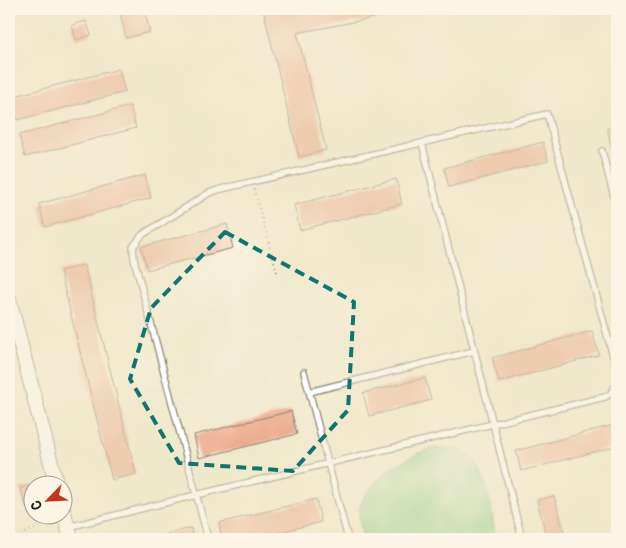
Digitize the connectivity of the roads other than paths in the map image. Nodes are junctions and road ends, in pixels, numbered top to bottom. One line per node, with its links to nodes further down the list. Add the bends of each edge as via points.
1 (422, 143): 5 (lane); 6 (lane, via 548,114); 13 (lane, via 209,193 142,235 133,246)
2 (602, 151): 3 (lane)
3 (617, 208)
4 (9, 300): 12 (street)
5 (474, 351): 9 (lane); 10 (lane)
6 (617, 371)
7 (304, 372): 9 (lane)
8 (617, 384): 10 (lane, via 605,397)
9 (309, 392): 11 (lane)
10 (492, 424): 11 (lane); 17 (lane)
11 (328, 463): 13 (lane); 16 (lane)
12 (54, 476)
13 (196, 495): 14 (lane); 15 (lane)
14 (72, 522)
15 (208, 539)
16 (348, 539)
17 (522, 539)

